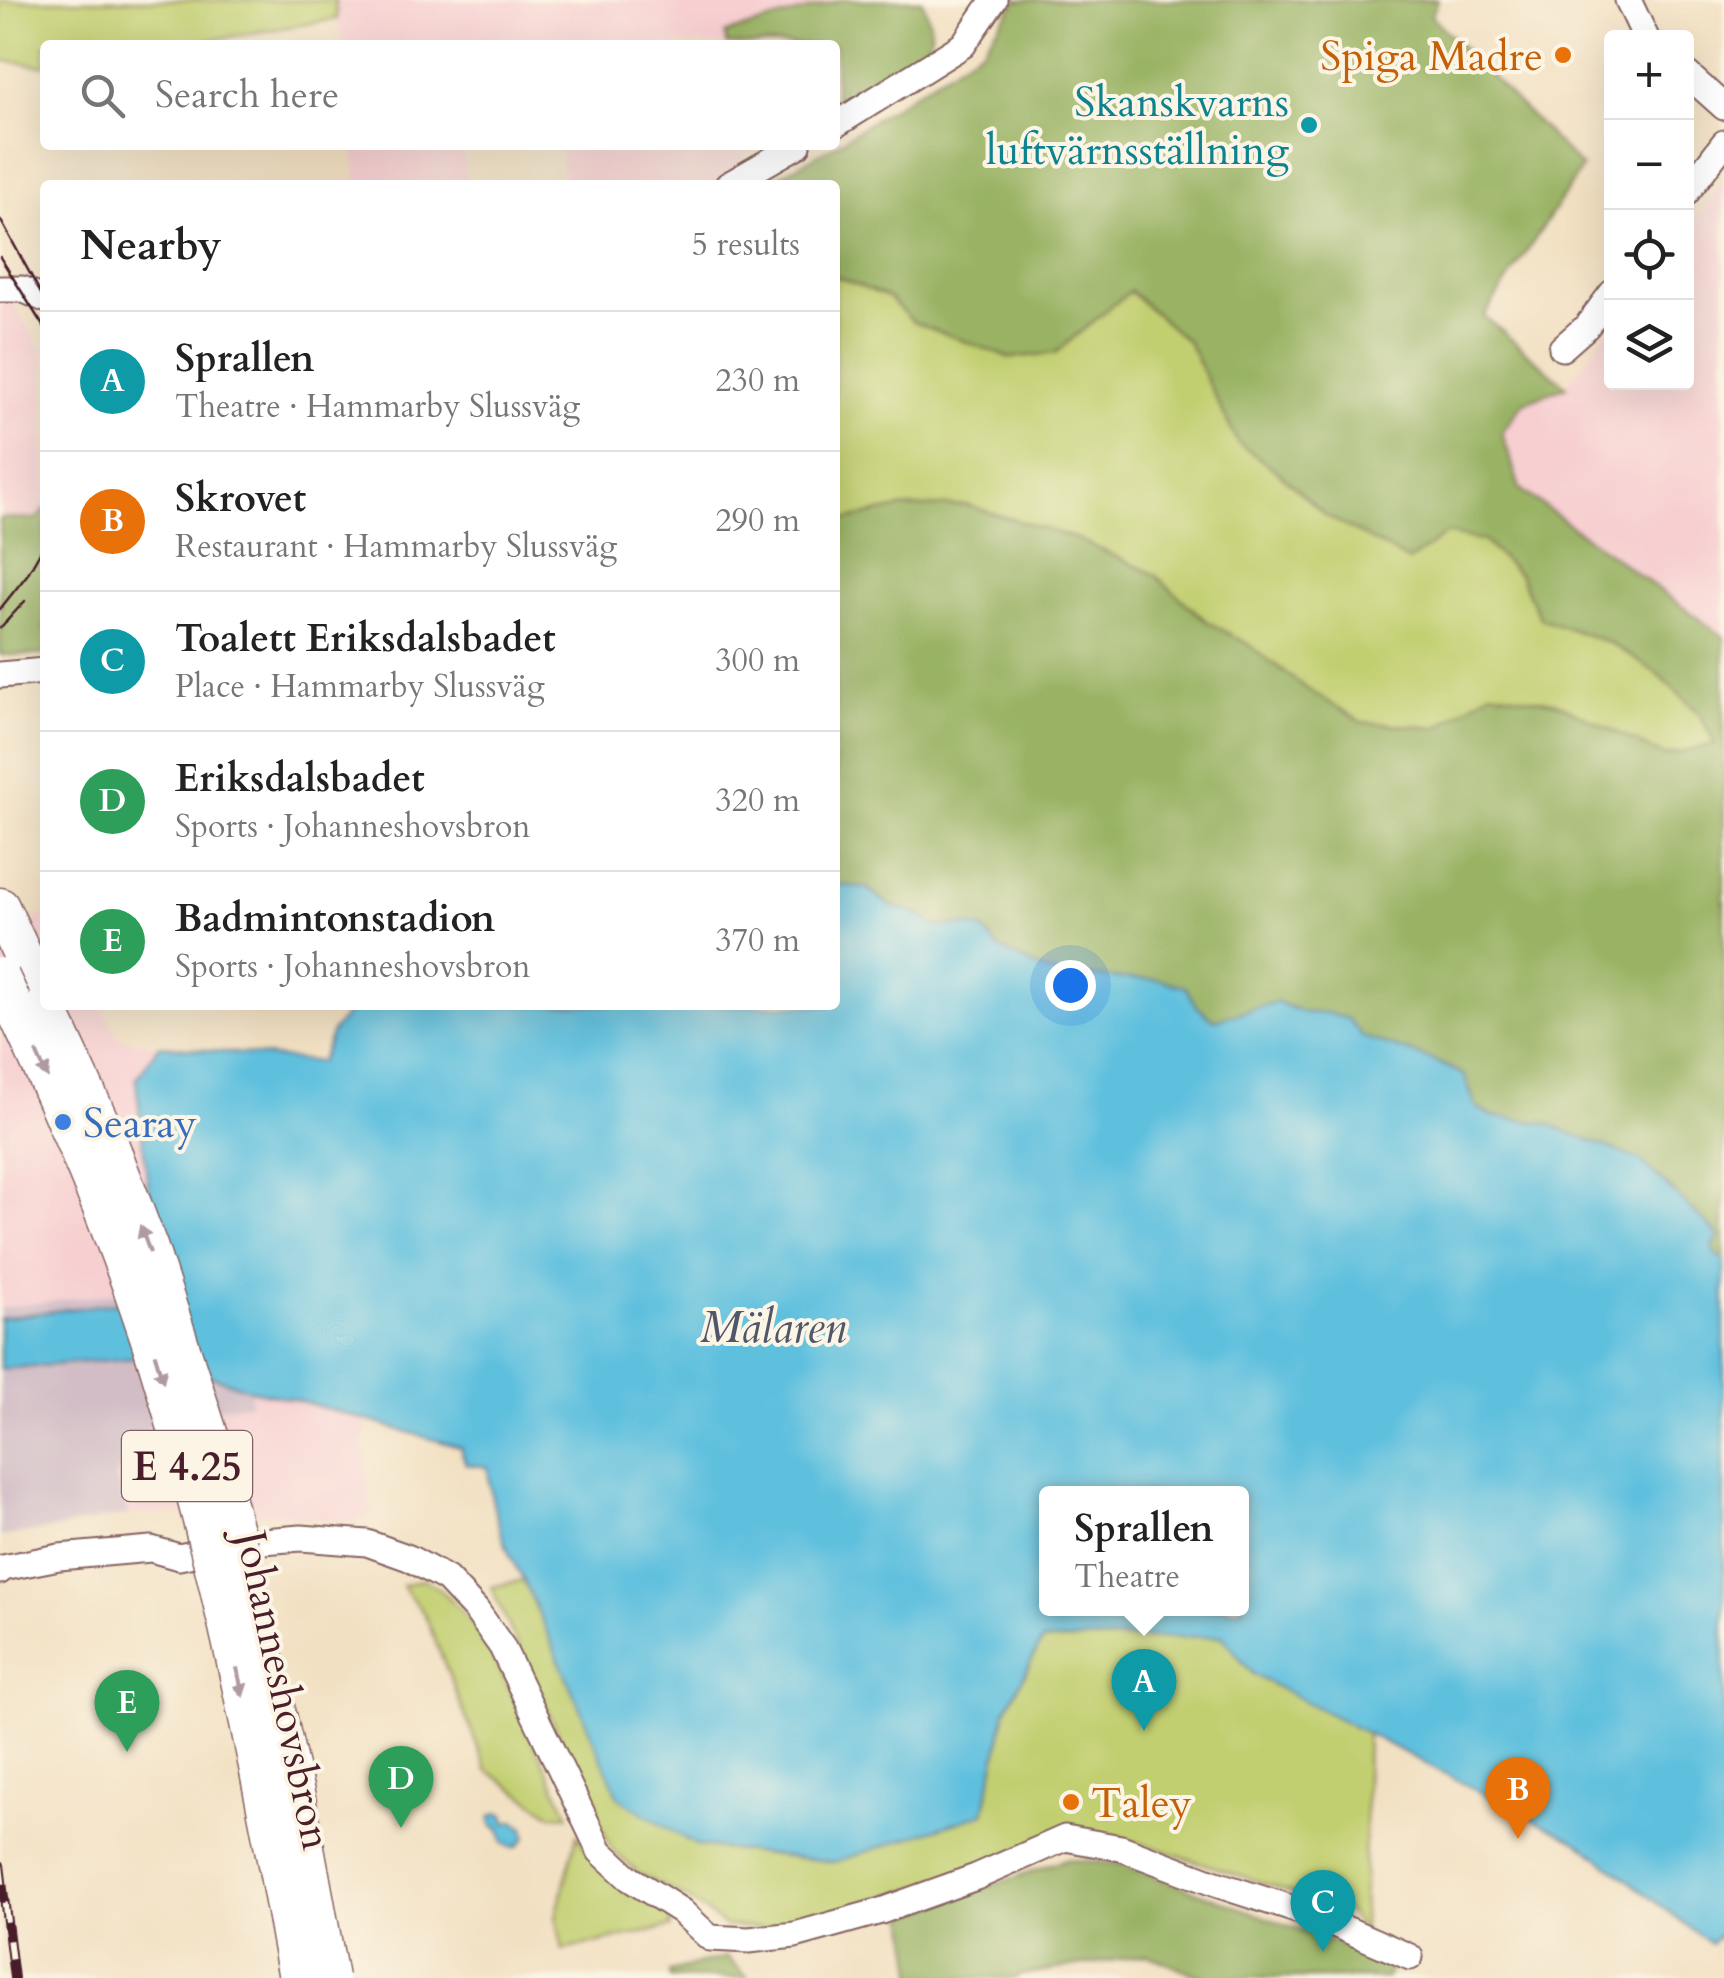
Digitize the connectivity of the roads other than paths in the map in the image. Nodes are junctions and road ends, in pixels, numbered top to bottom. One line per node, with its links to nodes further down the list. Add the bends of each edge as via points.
1 (994, 0): 6 (street, via 962,45)
2 (1628, 0): 3 (street)
3 (1642, 30)
4 (1694, 80): 5 (street)
5 (1724, 107)
6 (840, 122)
7 (1724, 143): 10 (street)
8 (789, 150): 9 (street)
9 (737, 180)
10 (1694, 182)
11 (0, 289): 12 (street)
12 (40, 297)
13 (1606, 300): 14 (street)
14 (1562, 348)
15 (40, 672): 16 (street)
16 (0, 675)
17 (0, 905): 18 (street); 20 (highway, Johanneshovsbron / E 4.25)
18 (40, 957)
19 (0, 977): 24 (highway, Johanneshovsbron / E 4.25, one-way to 24, bridge, via 80,1154 173,1414 217,1576)
20 (40, 991)
21 (49, 1010): 25 (highway, Johanneshovsbron / E 4.25, one-way to 21, bridge, via 295,1794 212,1442 108,1138)
22 (0, 1572): 23 (street, via 58,1557 151,1549 179,1557 301,1538 368,1543 409,1558 447,1580 502,1646 600,1851 710,1938 795,1934 881,1911 1065,1838 1121,1848)
23 (1410, 1957)
24 (298, 1978)
25 (328, 1978)

